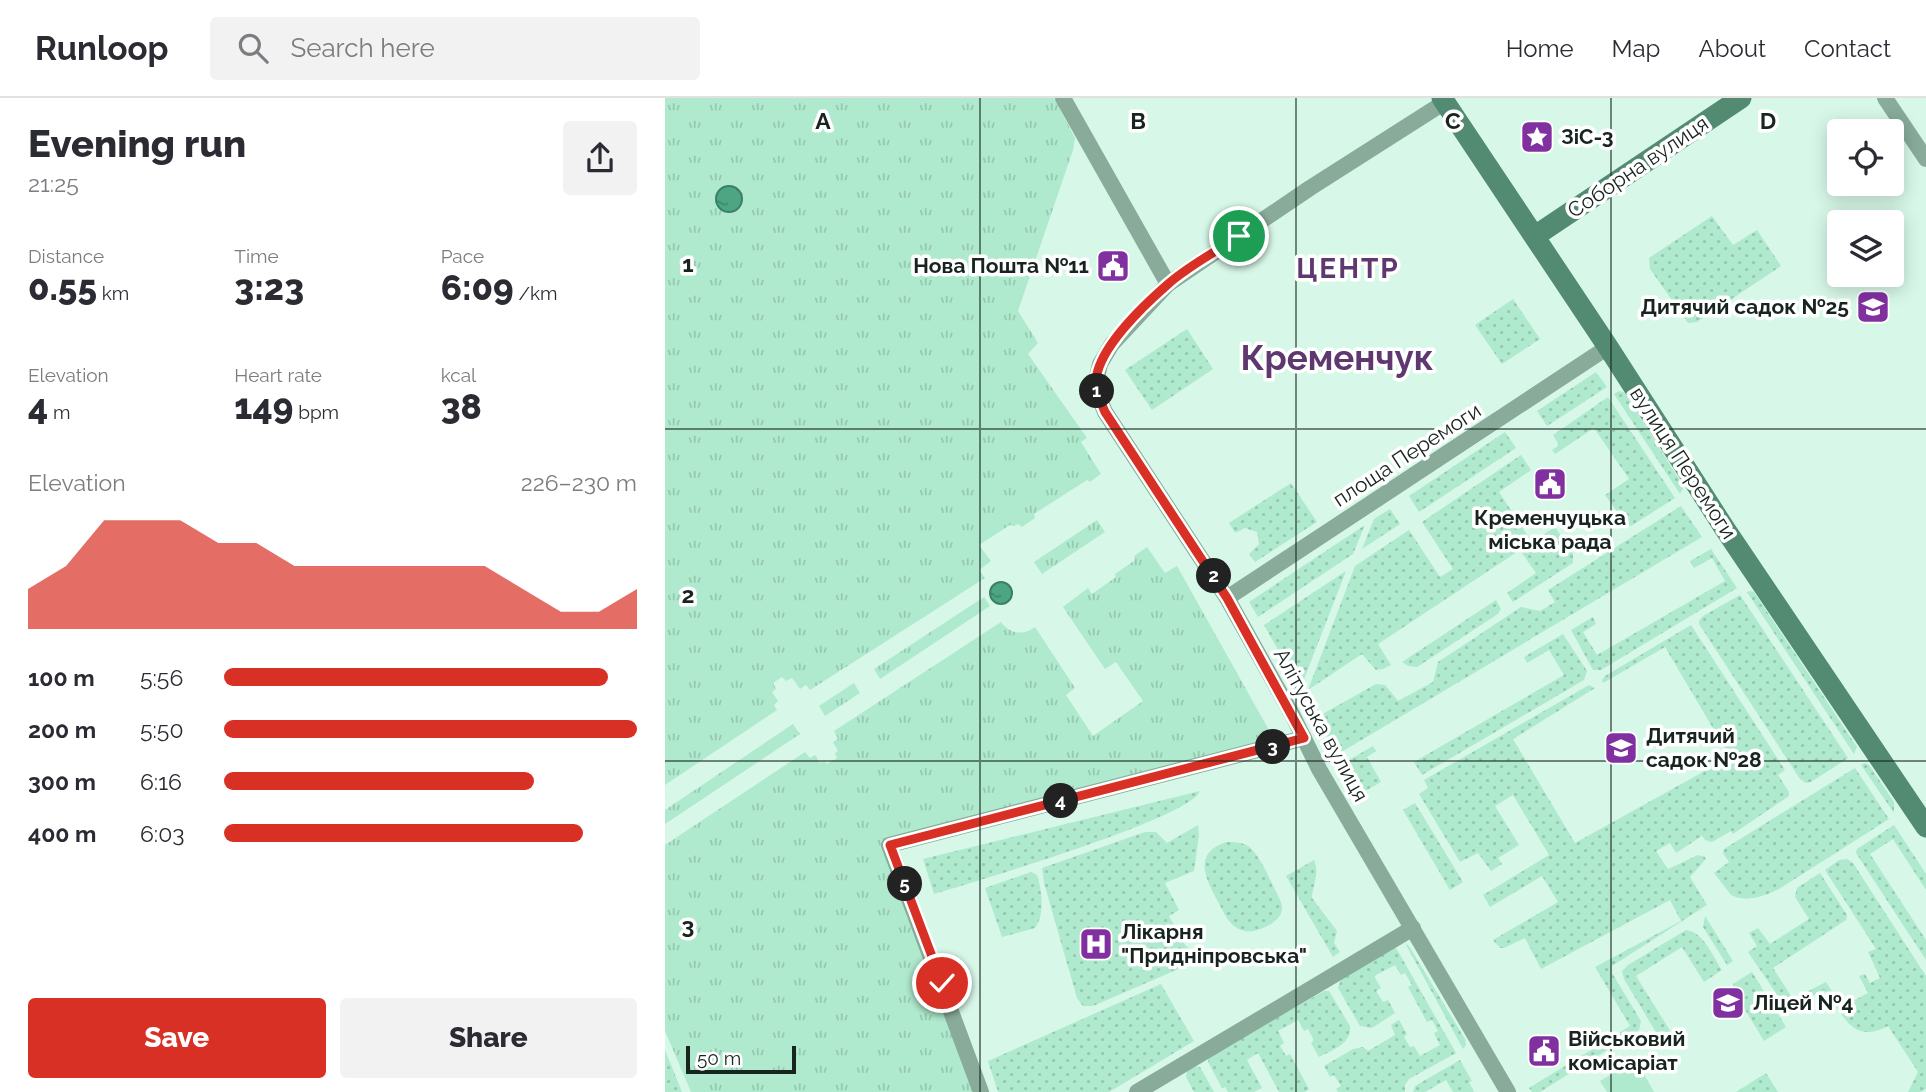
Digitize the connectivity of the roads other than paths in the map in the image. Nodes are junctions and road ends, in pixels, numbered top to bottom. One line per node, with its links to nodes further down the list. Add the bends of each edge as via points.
1 (1063, 98): 7 (street)
2 (1741, 98): 6 (main road, Соборна вулиця)
3 (1885, 98): 5 (street)
4 (1446, 99): 6 (main road, вулиця Перемоги); 7 (street)
5 (1926, 159)
6 (1535, 236): 8 (main road, вулиця Перемоги)
7 (1168, 284): 9 (street, Алітуська вулиця, via 1100,363 1098,395)
8 (1608, 347): 9 (street, площа Перемоги); 11 (main road, вулиця Перемоги)
9 (1227, 598): 10 (street, Алітуська вулиця)
10 (1304, 738): 12 (street, Алітуська вулиця); 13 (street, via 890,845)
11 (1926, 827)
12 (1413, 928): 14 (street); 15 (street, Алітуська вулиця)
13 (981, 1092)
14 (1137, 1092)
15 (1508, 1092)

